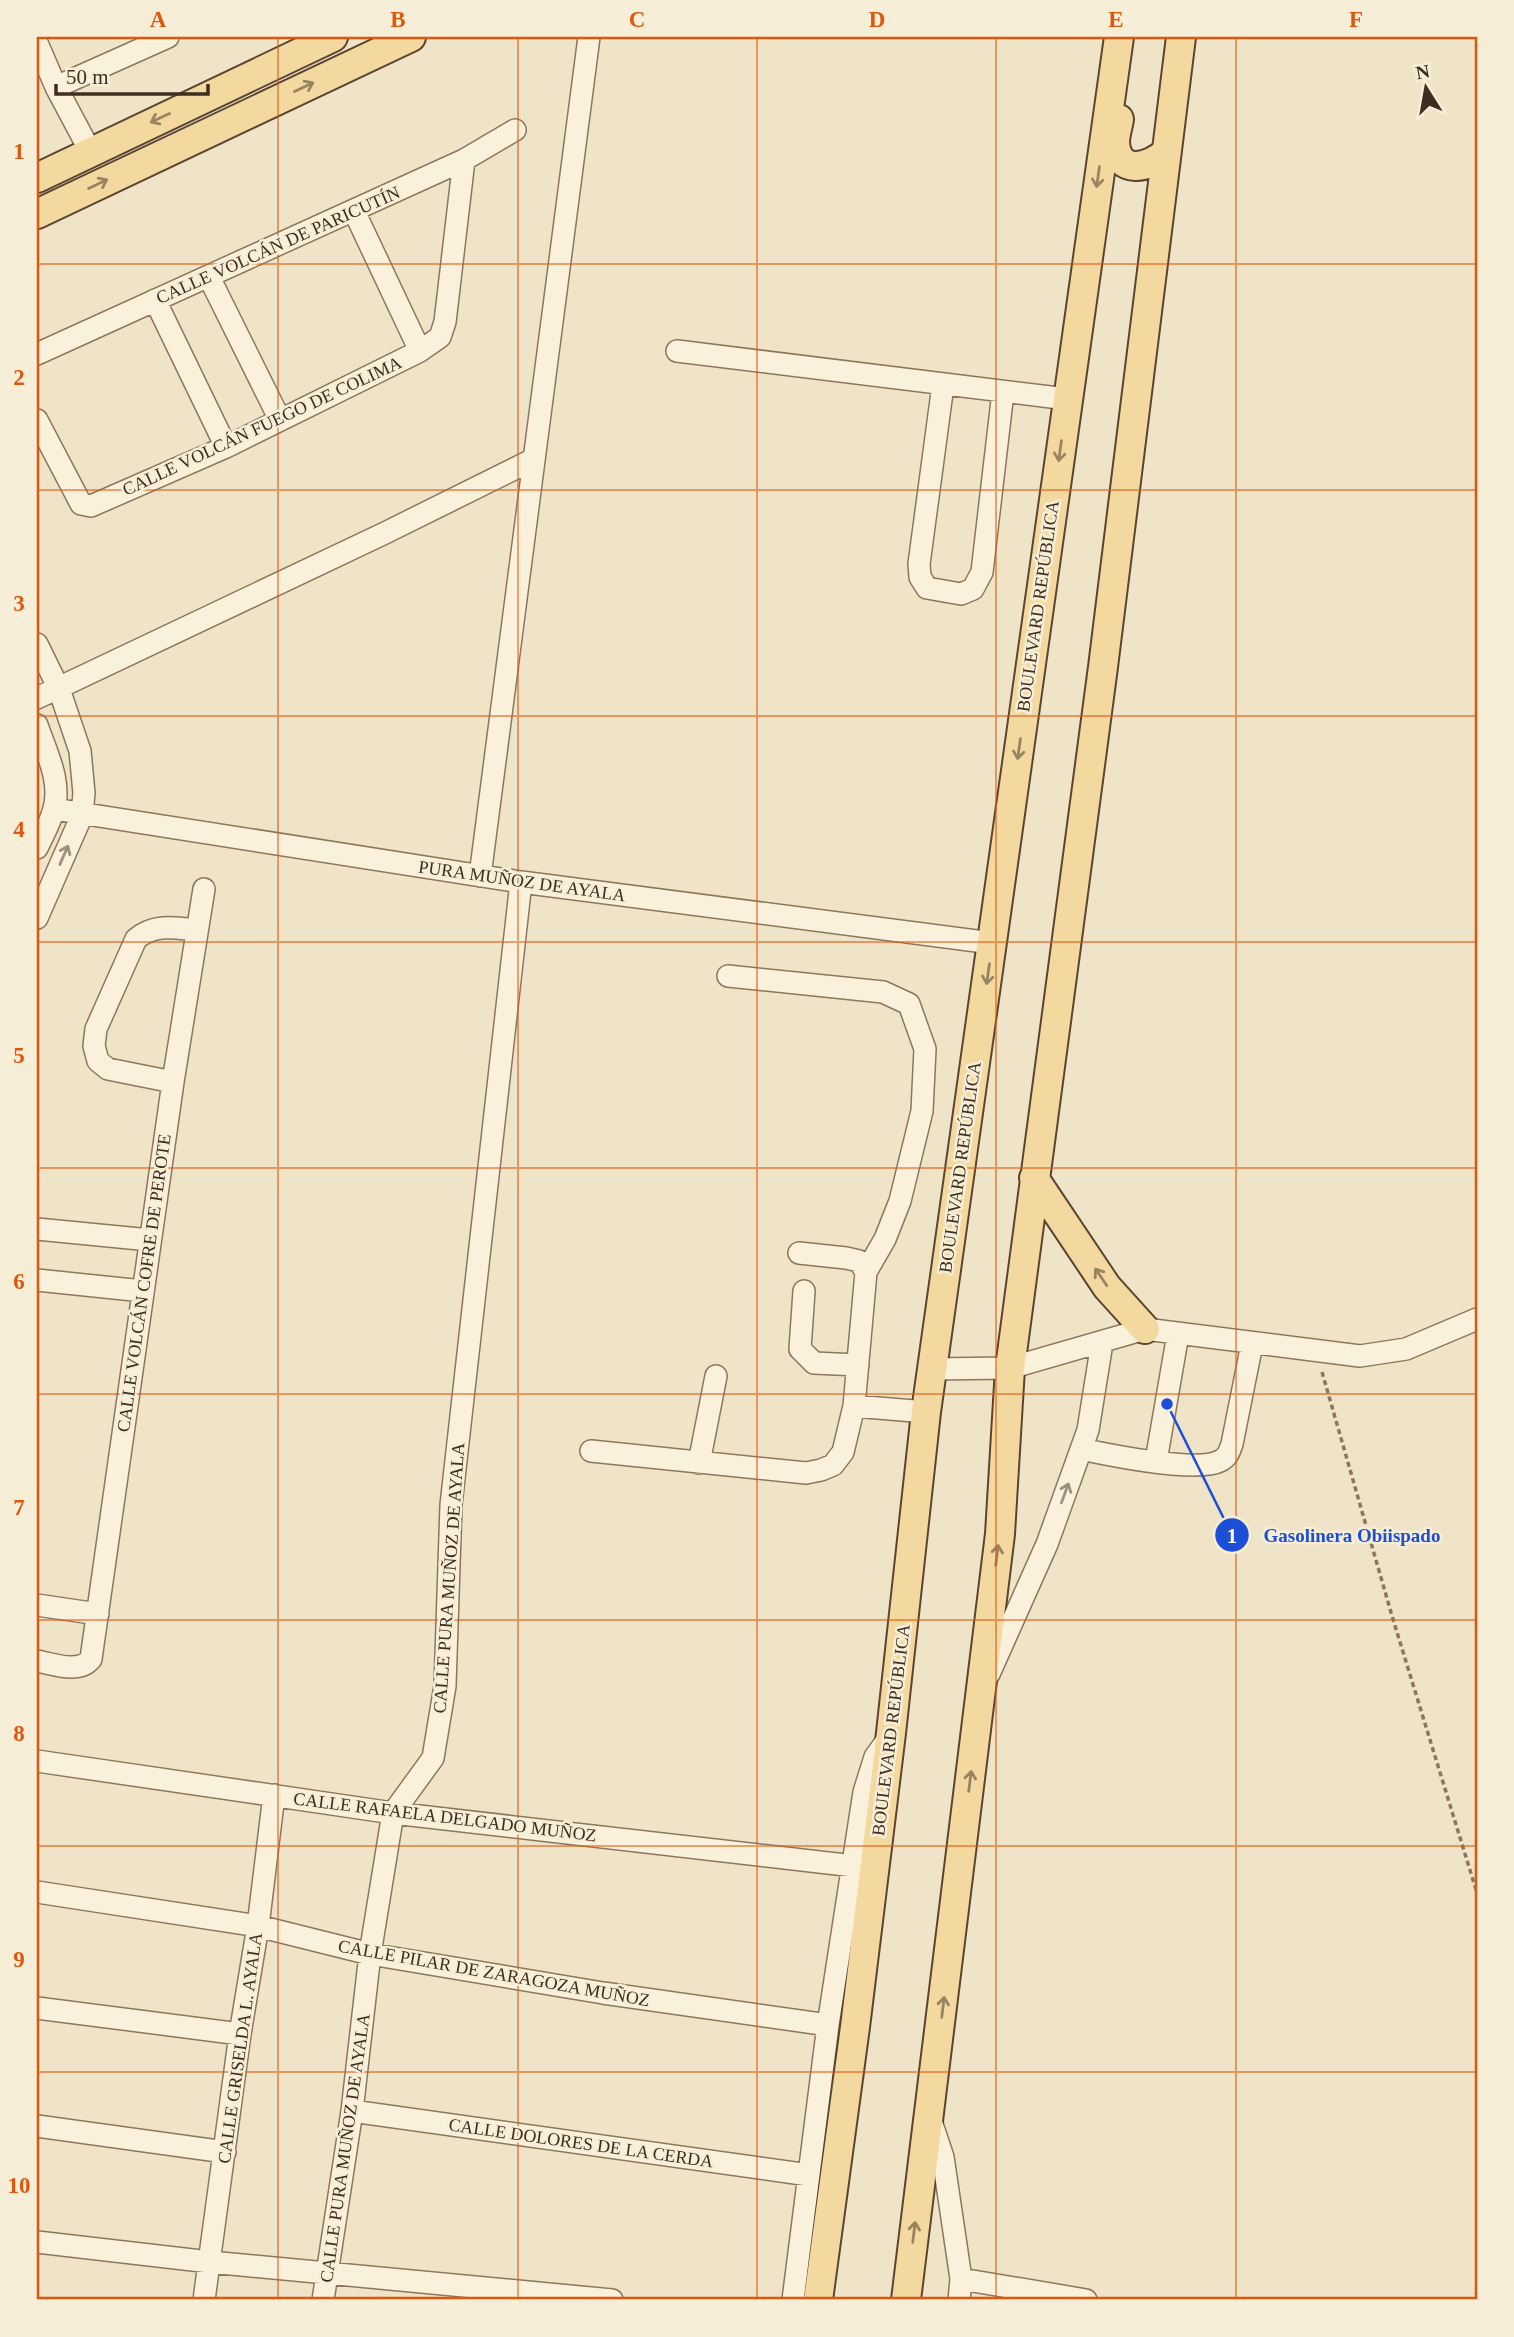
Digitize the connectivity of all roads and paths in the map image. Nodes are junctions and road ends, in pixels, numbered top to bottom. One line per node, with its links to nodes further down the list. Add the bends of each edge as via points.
1 (168, 37): 9 (street)
2 (333, 37): 11 (main road, one-way to 11)
3 (411, 37): 16 (main road, one-way to 3)
4 (589, 37): 29 (street)
5 (1119, 37): 24 (main road, BOULEVARD REPÚBLICA, one-way to 24)
6 (1130, 37): 12 (main road, via 1115,143 1120,157 1130,165 1145,167)
7 (1181, 37): 12 (main road)
8 (37, 43): 9 (street)
9 (56, 87): 11 (street)
10 (515, 130): 13 (street, CALLE VOLCÁN DE PARICUTÍN)
11 (90, 151): 14 (main road)
12 (1167, 152): 45 (main road)
13 (464, 160): 15 (street, CALLE VOLCÁN DE PARICUTÍN); 19 (street, CALLE VOLCÁN FUEGO DE COLIMA, via 449,301 440,337)
14 (37, 178)
15 (354, 211): 17 (street, CALLE VOLCÁN DE PARICUTÍN); 19 (street)
16 (37, 214)
17 (209, 277): 18 (street, CALLE VOLCÁN DE PARICUTÍN); 25 (street)
18 (155, 300): 21 (street, CALLE VOLCÁN DE PARICUTÍN); 27 (street)
19 (421, 351): 25 (street, CALLE VOLCÁN FUEGO DE COLIMA)
20 (677, 351): 22 (street)
21 (37, 354)
22 (943, 385): 23 (street); 23 (street, via 920,577 927,588 961,594 973,589 982,572)
23 (1003, 392): 24 (street)
24 (1067, 400): 42 (main road, BOULEVARD REPÚBLICA, one-way to 42)
25 (280, 420): 27 (street, CALLE VOLCÁN FUEGO DE COLIMA)
26 (38, 428): 28 (street)
27 (226, 447): 28 (street, CALLE VOLCÁN FUEGO DE COLIMA, via 95,505 81,504)
28 (45, 457)
29 (534, 459): 31 (street); 37 (street)
30 (37, 644): 31 (street)
31 (59, 689): 32 (street); 35 (street, via 80,751)
32 (37, 698)
33 (37, 725): 34 (street, via 54,774)
34 (54, 809): 35 (street, PURA MUÑOZ DE AYALA); 36 (street)
35 (82, 815): 37 (street, PURA MUÑOZ DE AYALA); 40 (street, one-way to 35)
36 (37, 848)
37 (480, 876): 38 (street, PURA MUÑOZ DE AYALA)
38 (521, 882): 42 (street, PURA MUÑOZ DE AYALA); 76 (street, CALLE PURA MUÑOZ DE AYALA, via 451,1505 445,1686 433,1758)
39 (204, 889): 41 (street, CALLE VOLCÁN COFRE DE PEROTE)
40 (37, 916)
41 (197, 930): 44 (street, CALLE VOLCÁN COFRE DE PEROTE); 44 (street, via 159,926 136,939 96,1029 98,1061 108,1069)
42 (992, 943): 61 (main road, BOULEVARD REPÚBLICA, one-way to 61)
43 (728, 976): 49 (street, via 883,992 909,1004 925,1049 922,1111 900,1201)
44 (173, 1082): 47 (street, CALLE VOLCÁN COFRE DE PEROTE)
45 (1034, 1178): 54 (main road, one-way to 45, via 1107,1287); 60 (main road)
46 (37, 1229): 47 (street)
47 (150, 1240): 51 (street, CALLE VOLCÁN COFRE DE PEROTE)
48 (799, 1253): 49 (street, via 859,1261)
49 (866, 1272): 59 (street)
50 (37, 1280): 51 (street)
51 (144, 1291): 70 (street, CALLE VOLCÁN COFRE DE PEROTE)
52 (804, 1291): 59 (street, via 800,1349 814,1363)
53 (1477, 1319): 58 (street, via 1406,1349 1360,1356)
54 (1145, 1329): 55 (street); 56 (street)
55 (1178, 1334): 57 (street); 67 (street)
56 (1102, 1343): 60 (street); 65 (street)
57 (1252, 1344): 58 (street); 67 (street, via 1228,1456 1202,1466)
58 (1316, 1352): 79 (path)
59 (858, 1365): 63 (street)
60 (1010, 1368): 61 (street); 72 (main road, one-way to 60, via 1000,1534)
61 (932, 1369): 64 (main road, BOULEVARD REPÚBLICA)
62 (716, 1376): 68 (street)
63 (854, 1406): 64 (street); 68 (street, via 843,1452 821,1471)
64 (926, 1412): 73 (main road, BOULEVARD REPÚBLICA)
65 (1081, 1449): 67 (street); 72 (street, one-way to 65, via 1047,1544)
66 (591, 1451): 68 (street)
67 (1156, 1461)
68 (699, 1462)
69 (37, 1605): 70 (street)
70 (98, 1614): 71 (street, CALLE VOLCÁN COFRE DE PEROTE, via 91,1659 83,1667)
71 (37, 1661)
72 (981, 1691): 86 (main road, one-way to 72)
73 (891, 1733): 77 (street, via 870,1770); 98 (main road, BOULEVARD REPÚBLICA)
74 (37, 1761): 75 (street, CALLE RAFAELA DELGADO MUÑOZ)
75 (274, 1795): 76 (street, CALLE RAFAELA DELGADO MUÑOZ); 80 (street, CALLE GRISELDA L. AYALA)
76 (393, 1813): 77 (street, CALLE RAFAELA DELGADO MUÑOZ); 81 (street, CALLE PURA MUÑOZ DE AYALA)
77 (854, 1866): 83 (street)
78 (37, 1892): 80 (street, CALLE PILAR DE ZARAGOZA MUÑOZ)
79 (1477, 1893)
80 (258, 1926): 81 (street, CALLE PILAR DE ZARAGOZA MUÑOZ); 84 (street, CALLE GRISELDA L. AYALA)
81 (370, 1954): 83 (street, CALLE PILAR DE ZARAGOZA MUÑOZ); 85 (street, CALLE PURA MUÑOZ DE AYALA)
82 (37, 2008): 84 (street)
83 (828, 2025): 89 (street)
84 (240, 2034): 88 (street, CALLE GRISELDA L. AYALA)
85 (352, 2111): 89 (street, CALLE DOLORES DE LA CERDA); 92 (street, CALLE PURA MUÑOZ DE AYALA)
86 (930, 2116): 93 (street, via 943,2157); 99 (main road, one-way to 86)
87 (37, 2126): 88 (street)
88 (225, 2152): 91 (street, CALLE GRISELDA L. AYALA)
89 (809, 2175): 97 (street)
90 (37, 2242): 91 (street)
91 (210, 2262): 92 (street); 94 (street, CALLE GRISELDA L. AYALA)
92 (327, 2272): 95 (street, CALLE PURA MUÑOZ DE AYALA); 96 (street)
93 (960, 2290): 100 (street)
94 (204, 2300)
95 (323, 2300)
96 (612, 2300)
97 (793, 2300)
98 (818, 2300)
99 (906, 2300)
100 (1086, 2300)

